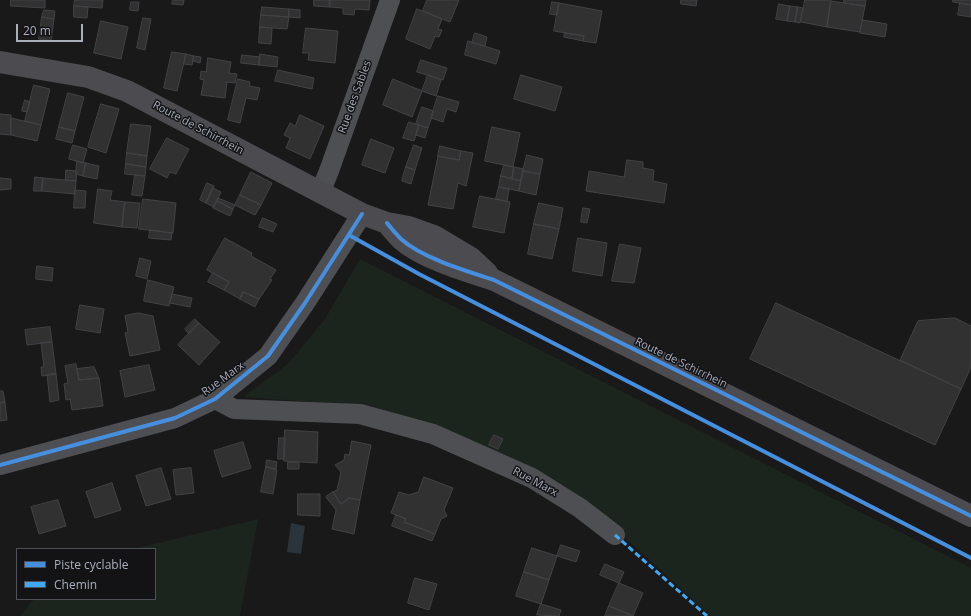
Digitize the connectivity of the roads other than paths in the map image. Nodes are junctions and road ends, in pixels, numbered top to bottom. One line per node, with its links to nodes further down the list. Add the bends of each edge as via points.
1 (390, 0): 3 (street, Rue des Sables)
2 (0, 62): 3 (street, Route de Schirrhein, via 88,78 127,90)
3 (320, 193): 4 (street, Route de Schirrhein)
4 (362, 214): 5 (street, Rue Marx, via 268,356); 7 (street, Route de Schirrhein, via 386,223 402,240 427,255 494,280)
5 (215, 399): 6 (street, Rue Marx, via 175,418); 8 (street, Rue Marx, via 234,409 360,414 433,434 532,478 580,508)
6 (0, 465)
7 (971, 516)
8 (616, 535)

